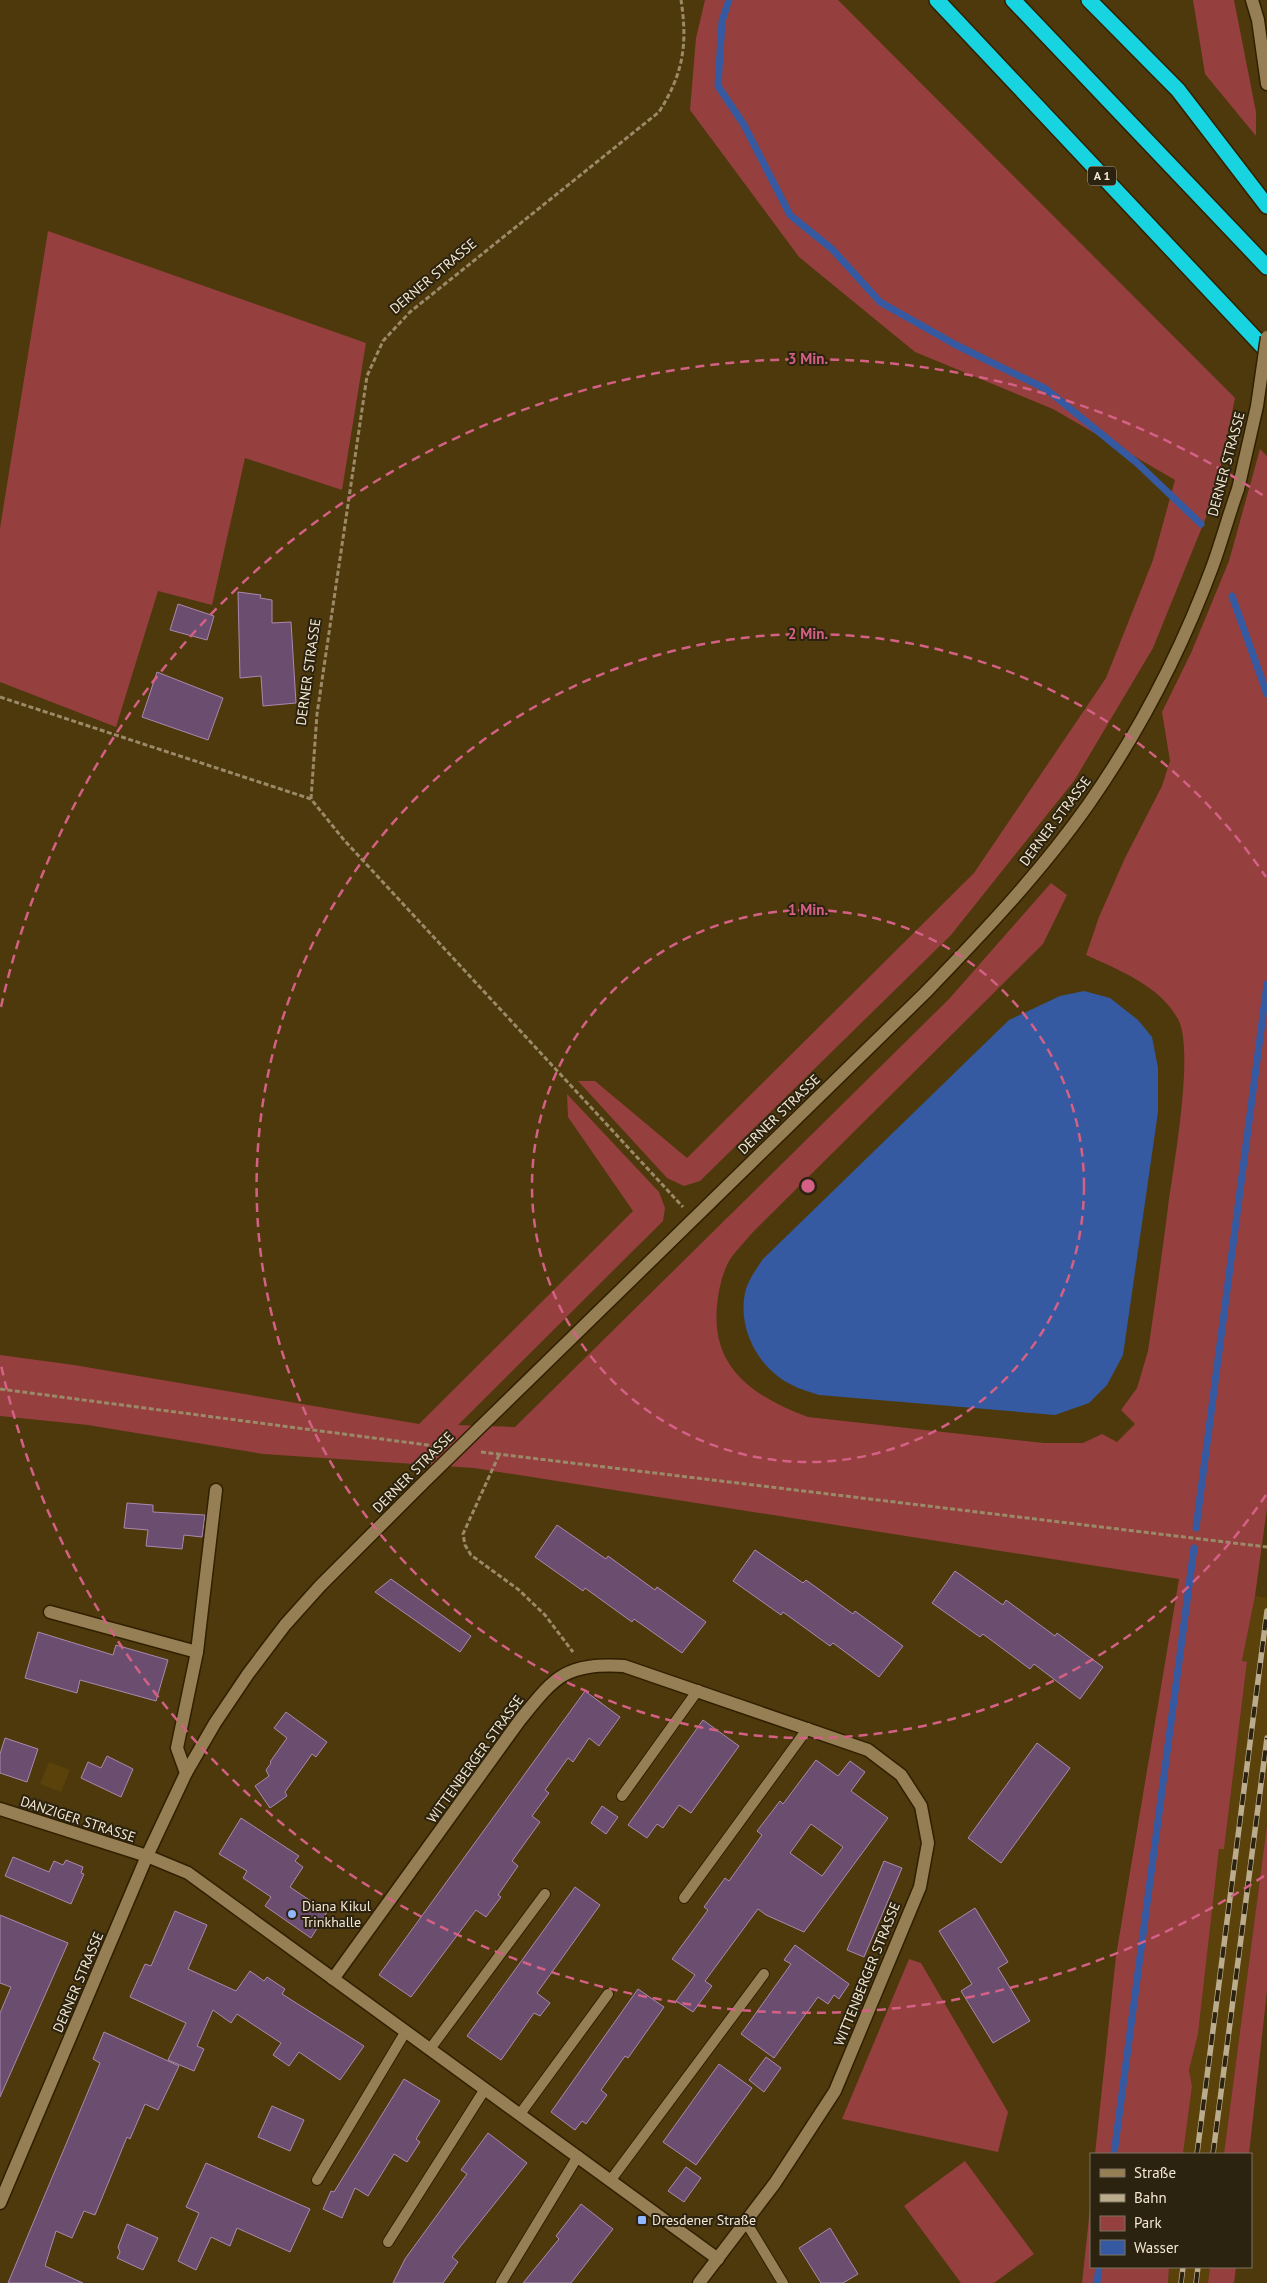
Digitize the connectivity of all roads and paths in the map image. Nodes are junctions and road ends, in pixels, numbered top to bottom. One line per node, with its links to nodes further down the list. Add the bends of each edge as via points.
1 (681, 0): 12 (path, DERNER STRASSE, via 685,42 681,68 672,92 658,112 410,312 383,341 375,358 367,376 316,714)
2 (937, 0): 10 (highway, A 1)
3 (1013, 0): 8 (highway)
4 (1089, 0): 7 (highway, via 1178,90)
5 (1252, 0): 6 (street)
6 (1267, 84)
7 (1267, 206)
8 (1267, 267)
9 (1267, 336): 13 (street, DERNER STRASSE, bridge, via 1257,406 1238,489 1213,565 1152,700 1088,805 1040,868 986,930)
10 (1267, 351)
11 (0, 698): 12 (path)
12 (311, 799): 13 (path, via 344,840)
13 (693, 1218): 25 (street, DERNER STRASSE, bridge, via 320,1586 285,1625 242,1682)
14 (0, 1389): 15 (path)
15 (432, 1445)
16 (478, 1452): 17 (path)
17 (499, 1455): 19 (path); 22 (path, via 463,1534 465,1545 471,1555 519,1590 545,1615)
18 (216, 1490): 21 (street)
19 (1267, 1548)
20 (50, 1612): 21 (street)
21 (197, 1652): 25 (street, via 177,1748)
22 (584, 1667): 23 (street, WITTENBERGER STRASSE, via 624,1666); 32 (street, WITTENBERGER STRASSE, via 550,1684 520,1720)
23 (698, 1690): 24 (street, WITTENBERGER STRASSE); 26 (lane)
24 (808, 1728): 30 (lane); 42 (street, WITTENBERGER STRASSE, via 868,1750 901,1775 921,1806 928,1843 920,1887 835,2091)
25 (186, 1773): 28 (street, DERNER STRASSE)
26 (622, 1796)
27 (0, 1809): 28 (street, DANZIGER STRASSE)
28 (147, 1856): 32 (street, via 188,1873); 41 (street, DERNER STRASSE)
29 (545, 1894): 35 (lane)
30 (684, 1898)
31 (764, 1974): 40 (lane)
32 (333, 1979): 34 (street)
33 (608, 1994): 37 (lane)
34 (406, 2031): 35 (street); 39 (lane)
35 (430, 2049): 36 (street)
36 (486, 2089): 37 (street); 43 (lane)
37 (520, 2114): 38 (street)
38 (578, 2156): 40 (street); 45 (lane)
39 (317, 2180)
40 (610, 2180): 44 (street)
41 (0, 2203)
42 (746, 2222): 44 (street, WITTENBERGER STRASSE); 47 (lane)
43 (388, 2242)
44 (718, 2258): 46 (street, WITTENBERGER STRASSE)
45 (501, 2283)
46 (699, 2283)
47 (783, 2283)

